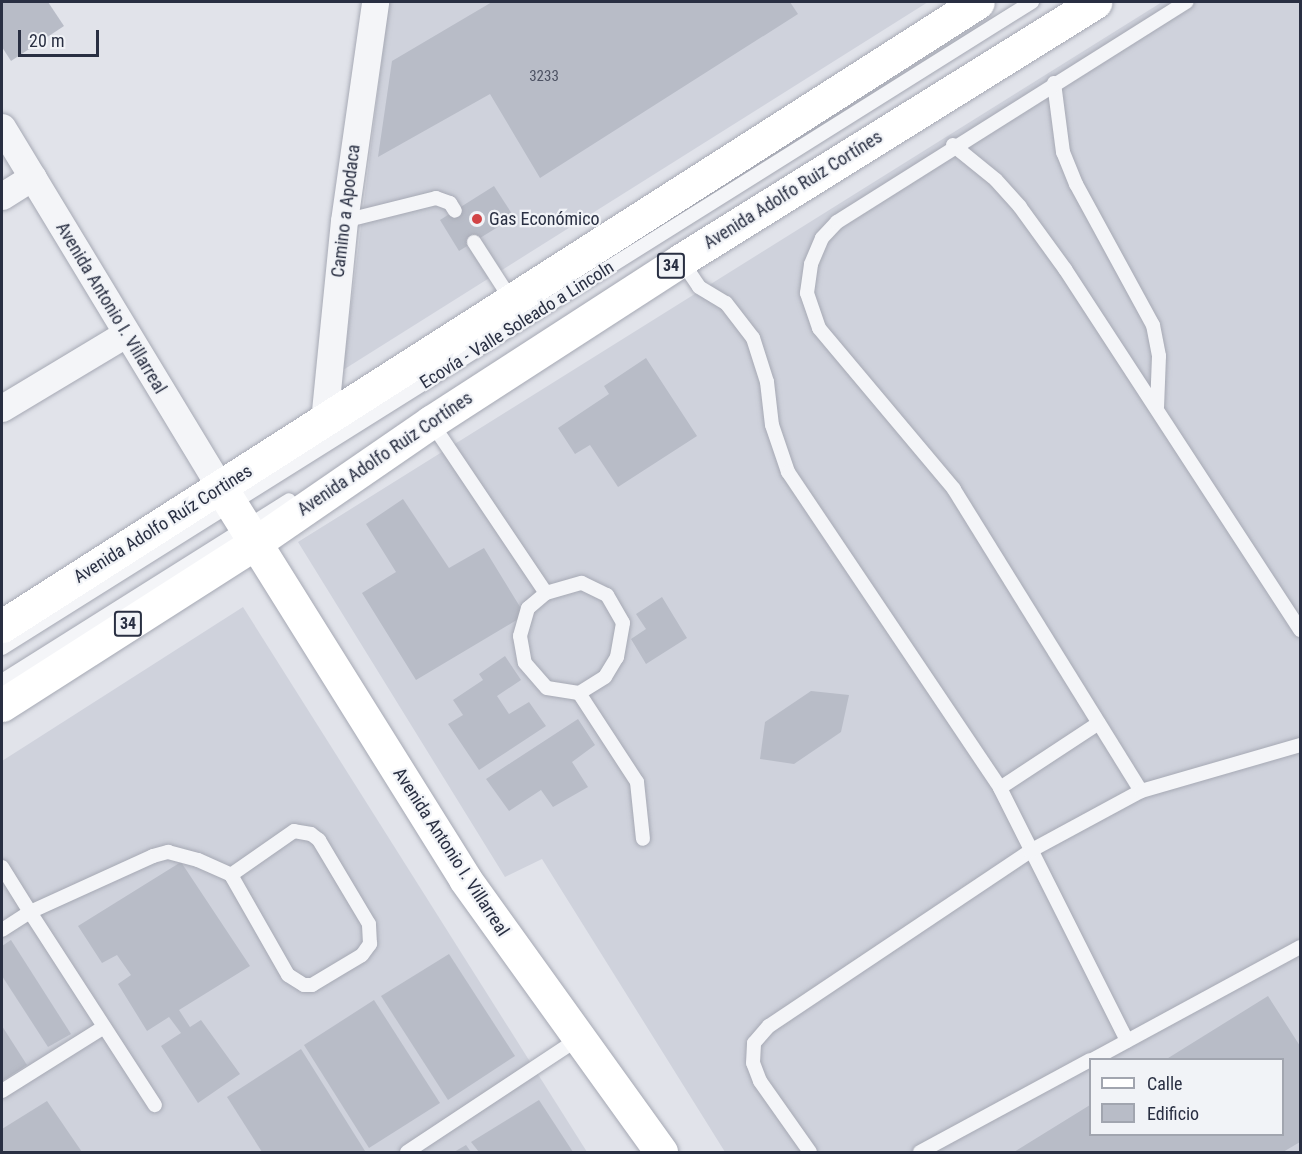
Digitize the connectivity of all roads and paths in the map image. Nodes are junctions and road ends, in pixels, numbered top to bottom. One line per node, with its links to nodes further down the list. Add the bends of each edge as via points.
1 (375, 2): 13 (street, Camino a Apodaca)
2 (978, 2): 16 (main road, 34)
3 (1032, 2): 22 (lane, Ecovía - Valle Soleado a Lincoln)
4 (1084, 2): 22 (lane)
5 (1095, 2): 15 (main road, Avenida Adolfo Ruiz Cortínes / 34)
6 (1186, 2): 7 (lane)
7 (1054, 83): 9 (lane); 18 (lane, via 1063,153 1153,325 1159,356)
8 (2, 127): 10 (street, Avenida Antonio I. Villarreal)
9 (953, 145): 18 (lane, via 996,180 1020,207); 30 (lane, via 837,222 822,238 811,264 807,293 819,328 954,489)
10 (32, 177): 11 (street); 17 (street, Avenida Antonio I. Villarreal)
11 (2, 196)
12 (455, 211): 13 (lane, via 450,203 436,198)
13 (344, 221): 20 (street, Camino a Apodaca)
14 (474, 242): 16 (lane)
15 (681, 260): 21 (main road, Avenida Adolfo Ruiz Cortínes / 34); 32 (lane, via 699,287 726,303 753,338 767,382 772,425 788,472)
16 (512, 301): 20 (main road, 34)
17 (125, 334): 19 (street); 22 (street, Avenida Antonio I. Villarreal)
18 (1157, 407): 25 (lane)
19 (2, 408)
20 (324, 422): 22 (main road, Avenida Adolfo Ruíz Cortines / 34)
21 (431, 422): 22 (main road, Avenida Adolfo Ruiz Cortínes / 34); 23 (lane)
22 (238, 516): 24 (main road, Avenida Adolfo Ruíz Cortines / 34); 26 (lane, Ecovía - Valle Soleado a Lincoln); 27 (lane); 29 (main road, Avenida Adolfo Ruíz Cortines / 34); 42 (main road, Avenida Antonio I. Villarreal, via 465,879)
23 (546, 593): 28 (lane, via 528,608 520,636 525,663 547,688); 28 (lane, via 582,583 607,595 623,623 617,657 605,677)
24 (2, 626)
25 (1300, 630)
26 (2, 648)
27 (2, 681)
28 (579, 693): 34 (lane, via 637,782)
29 (2, 705)
30 (1099, 723): 32 (lane); 33 (lane)
31 (1300, 745): 33 (lane)
32 (1000, 788): 35 (lane)
33 (1141, 790): 35 (lane)
34 (643, 838)
35 (1030, 852): 43 (lane); 50 (lane, via 769,1026 754,1043 753,1064 760,1081)
36 (2, 867): 38 (lane)
37 (231, 875): 37 (lane, via 294,981 312,984 362,955 370,944 369,924 319,840 311,834 294,831); 38 (lane, via 182,853 168,852)
38 (30, 912): 39 (lane); 41 (lane)
39 (2, 930)
40 (1300, 947): 43 (lane)
41 (104, 1027): 46 (lane); 47 (lane)
42 (579, 1038): 48 (lane); 49 (main road, Avenida Antonio I. Villarreal)
43 (1127, 1041): 44 (lane)
44 (1095, 1058)
45 (1089, 1061): 51 (lane)
46 (2, 1091)
47 (155, 1105)
48 (407, 1152)
49 (661, 1152)
50 (810, 1152)
51 (920, 1152)

